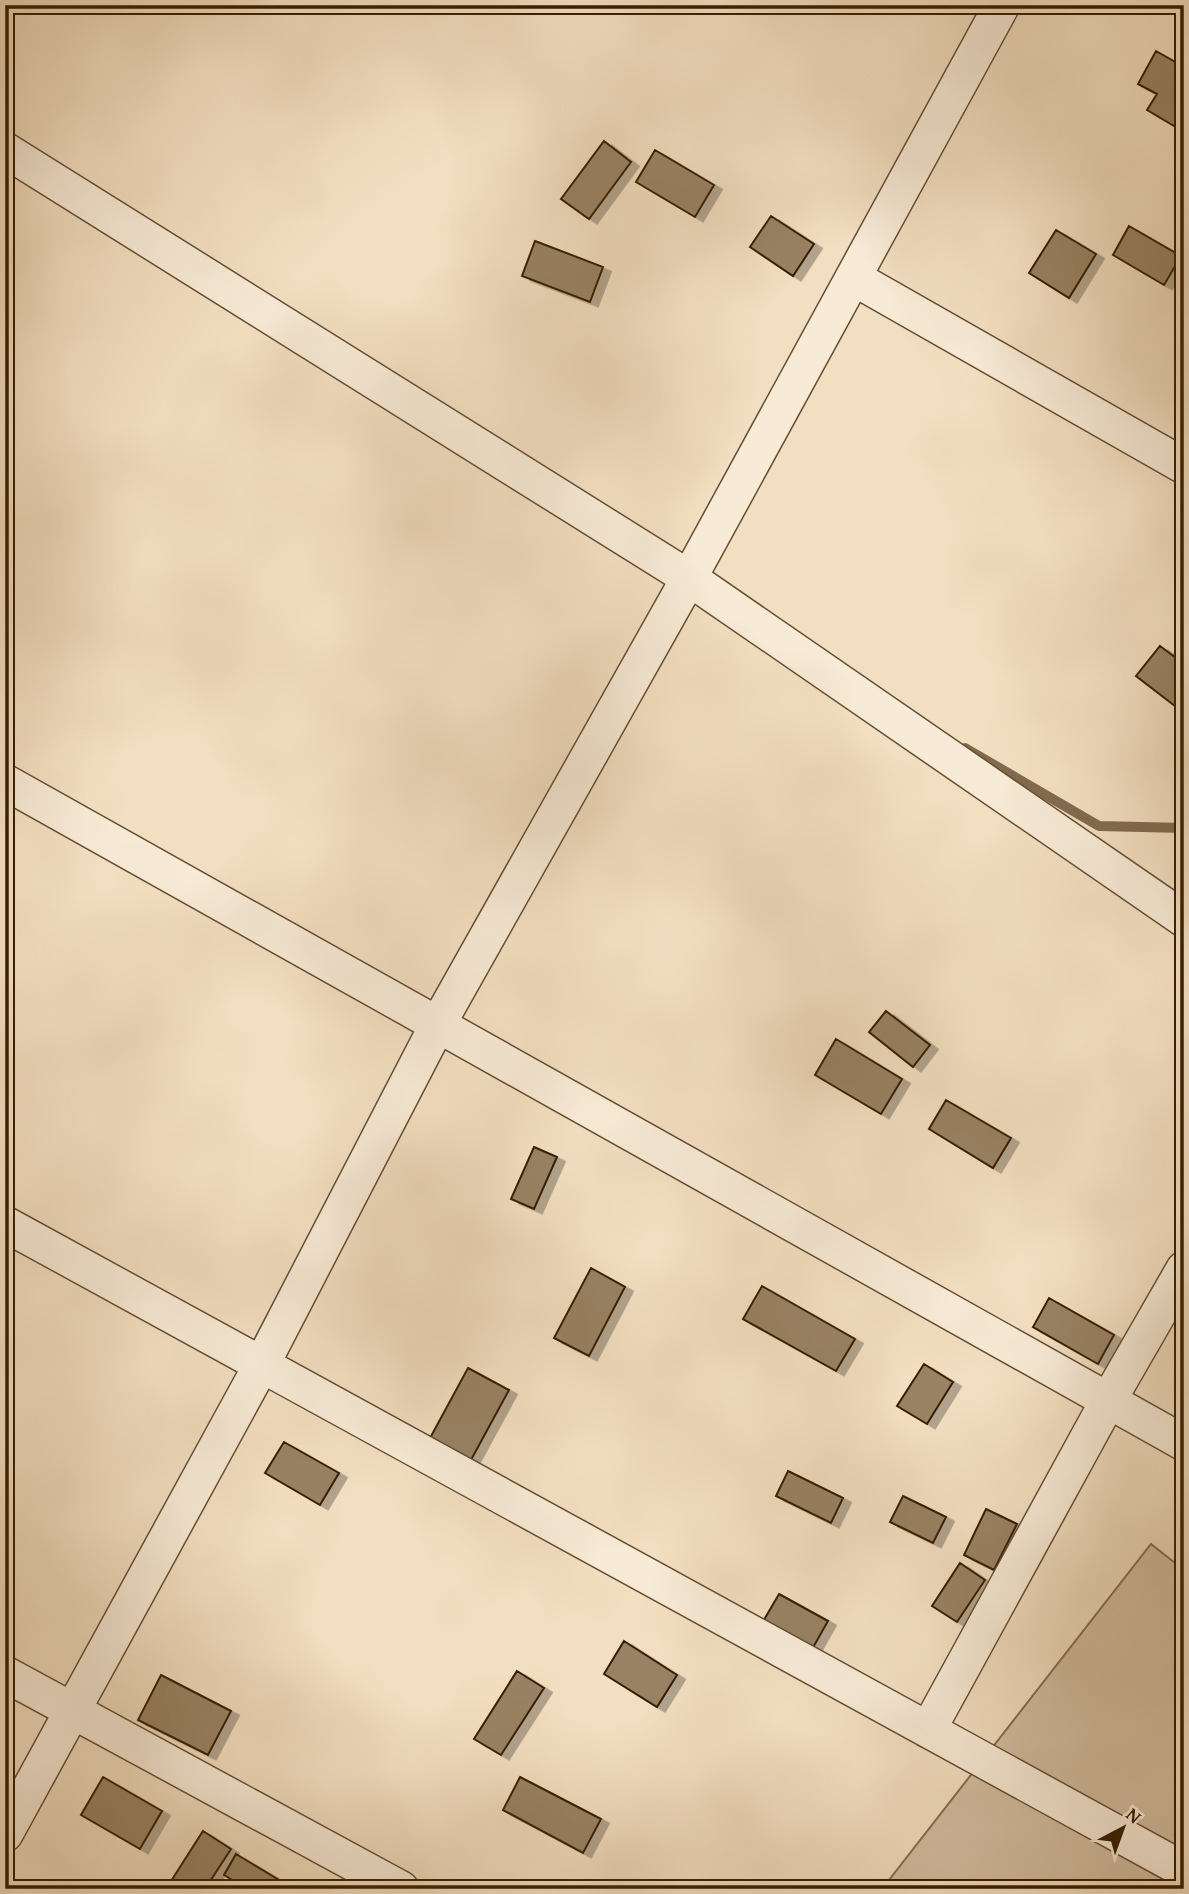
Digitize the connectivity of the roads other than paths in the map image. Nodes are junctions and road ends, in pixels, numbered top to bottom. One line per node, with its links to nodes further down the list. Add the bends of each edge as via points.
1 (1002, 5): 3 (street)
2 (5, 150): 5 (street)
3 (854, 278): 4 (street); 5 (street)
4 (1184, 466)
5 (690, 578): 7 (street); 8 (street)
6 (5, 782): 8 (street)
7 (1184, 919)
8 (438, 1024): 11 (street); 12 (street)
9 (5, 1224): 11 (street)
10 (1184, 1269): 12 (street)
11 (262, 1364): 15 (street); 16 (street)
12 (1108, 1401): 13 (street); 16 (street)
13 (1184, 1443)
14 (5, 1674): 15 (street)
15 (73, 1711): 17 (street); 19 (street)
16 (928, 1730): 18 (street)
17 (5, 1834)
18 (1184, 1870)
19 (401, 1889)

